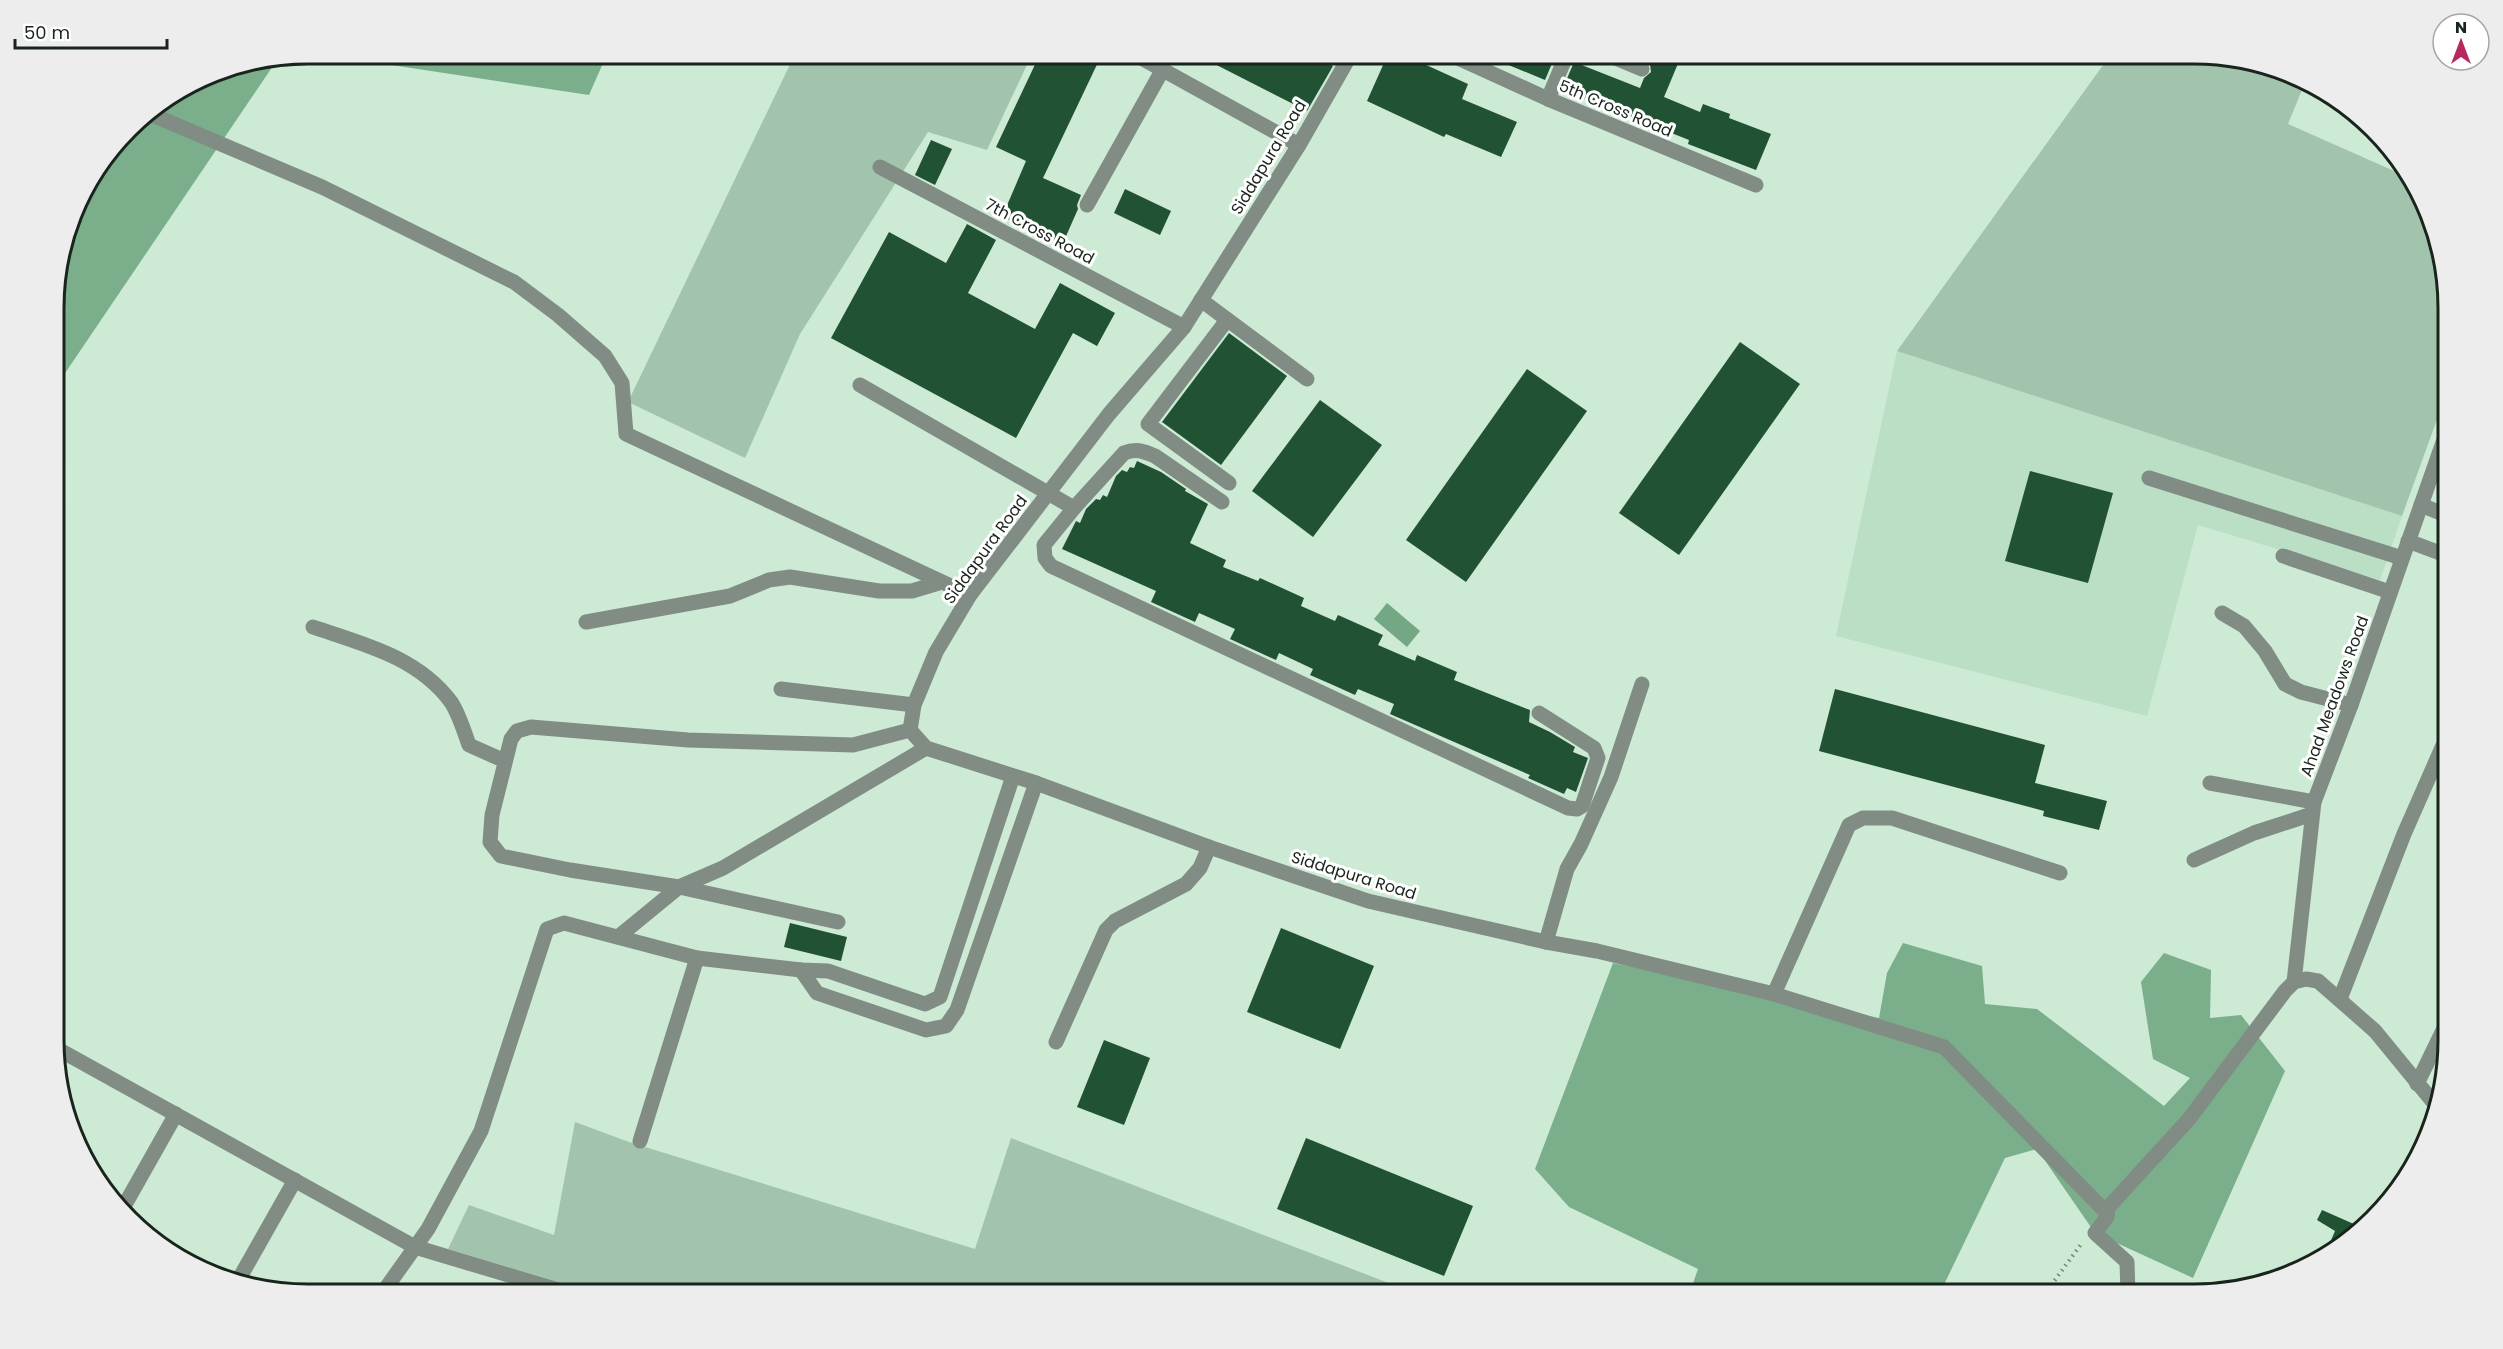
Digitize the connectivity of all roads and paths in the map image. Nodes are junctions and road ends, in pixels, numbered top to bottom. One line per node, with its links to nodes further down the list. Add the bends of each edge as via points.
1 (1153, 64): 6 (street)
2 (1344, 64): 10 (street, Siddapura Road)
3 (1471, 64): 8 (street, 5th Cross Road)
4 (1564, 64): 8 (street)
5 (1630, 64): 7 (street)
6 (1163, 69): 10 (street); 13 (street)
7 (1642, 69)
8 (1548, 99): 12 (street, 5th Cross Road)
9 (158, 117): 31 (street, via 322,187 514,282 604,356 622,383 626,434)
10 (1299, 145): 14 (street, Siddapura Road)
11 (880, 168): 16 (street, 7th Cross Road)
12 (1756, 185)
13 (1087, 205)
14 (1201, 300): 15 (street); 16 (street, Siddapura Road)
15 (1227, 320): 17 (street); 21 (street, via 1148,424)
16 (1184, 327): 22 (street, Siddapura Road)
17 (1306, 379)
18 (860, 385): 22 (street)
19 (2438, 457): 24 (street, Ahad Meadows Road)
20 (2149, 478): 30 (street)
21 (1229, 483)
22 (1048, 493): 25 (street); 33 (street, Siddapura Road)
23 (1222, 502): 25 (street, via 1155,456 1133,450 1124,453)
24 (2421, 505): 26 (street); 27 (street, Ahad Meadows Road)
25 (1074, 508): 41 (street, via 1044,545 1045,558 1052,566 1577,809 1582,806 1597,752)
26 (2438, 512)
27 (2408, 541): 28 (street); 30 (street, Ahad Meadows Road)
28 (2438, 552)
29 (2283, 556): 32 (street)
30 (2402, 558): 32 (street, Ahad Meadows Road)
31 (942, 582): 33 (street); 35 (street, via 912,591 879,591 790,577 769,580 730,596)
32 (2390, 591): 40 (street, Ahad Meadows Road)
33 (970, 595): 39 (street, Siddapura Road, via 936,652)
34 (2222, 613): 40 (street, via 2244,626 2285,684)
35 (586, 622)
36 (313, 627): 45 (street, via 385,652 424,673 452,703 469,745)
37 (1642, 684): 56 (street, via 1611,777 1567,869)
38 (781, 689): 39 (street)
39 (914, 705): 42 (street, Siddapura Road)
40 (2351, 705): 49 (street, Ahad Meadows Road)
41 (1539, 713)
42 (910, 730): 43 (street); 45 (street, via 853,745 688,740 531,727 517,731)
43 (926, 748): 46 (street, Siddapura Road); 53 (street, via 723,868)
44 (2438, 757): 61 (street)
45 (505, 761): 53 (street, via 490,842 501,856)
46 (1012, 776): 47 (street, Siddapura Road); 58 (street, via 940,997 925,1004 828,971)
47 (1036, 783): 50 (street, Siddapura Road); 58 (street, via 957,1010 946,1026 926,1030 818,993)
48 (2210, 783): 49 (street)
49 (2313, 808): 51 (street); 59 (street, Ahad Meadows Road)
50 (1209, 847): 56 (street, Siddapura Road, via 1368,901); 63 (street, via 1200,868 1186,884 1115,921 1106,930)
51 (2194, 860)
52 (2060, 873): 60 (street, via 1892,818 1863,818 1850,825)
53 (679, 887): 54 (street); 55 (street)
54 (838, 922)
55 (618, 937): 57 (street); 73 (street, via 564,923 547,929 481,1131)
56 (1546, 942): 60 (street, Siddapura Road)
57 (698, 958): 58 (street); 68 (street)
58 (801, 970)
59 (2294, 982): 61 (street, via 2318,981); 71 (street, via 2189,1119)
60 (1774, 994): 71 (street, Siddapura Road, via 1944,1047 2105,1211)
61 (2340, 999): 65 (street, via 2375,1031)
62 (2438, 1041): 65 (street)
63 (1056, 1042)
64 (65, 1053): 67 (street)
65 (2417, 1084): 66 (street)
66 (2431, 1100)
67 (176, 1114): 69 (street); 70 (street)
68 (640, 1141)
69 (295, 1180): 73 (street); 74 (street)
70 (126, 1202)
71 (2108, 1208): 78 (street, via 2095,1233 2127,1262)
72 (2085, 1239): 77 (path)
73 (415, 1247): 75 (street); 76 (street)
74 (241, 1275)
75 (388, 1285)
76 (523, 1285)
77 (2051, 1285)
78 (2128, 1285)

